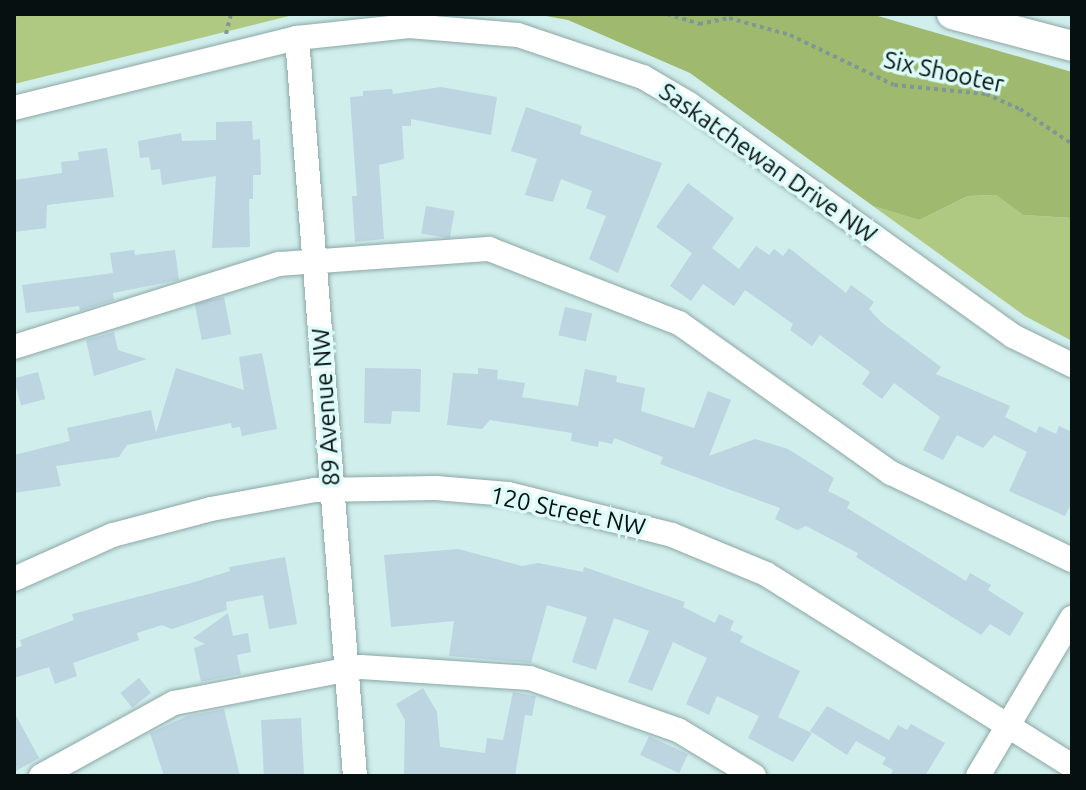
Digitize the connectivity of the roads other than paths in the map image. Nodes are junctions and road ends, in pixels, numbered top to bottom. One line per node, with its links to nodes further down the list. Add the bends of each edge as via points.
1 (952, 14): 3 (main road)
2 (297, 38): 4 (street, Saskatchewan Drive NW); 5 (street, 89 Avenue NW); 7 (street, Saskatchewan Drive NW, via 409,26 460,28 572,49 643,77 689,104 1013,336)
3 (1072, 46)
4 (14, 108)
5 (315, 259): 6 (street, via 279,264); 8 (street, 89 Avenue NW); 9 (street, via 489,249 679,323 891,473)
6 (14, 347)
7 (1072, 365)
8 (332, 489): 10 (street, 120 Street NW, via 211,509 113,535); 12 (street, 89 Avenue NW); 13 (street, 120 Street NW, via 508,494 672,535 766,574)
9 (1072, 560)
10 (14, 579)
11 (1072, 618): 13 (street)
12 (347, 668): 15 (street, via 174,703); 16 (street, 89 Avenue NW); 17 (street, via 530,678 678,730)
13 (1009, 726): 14 (street, 120 Street NW); 18 (street)
14 (1072, 766)
15 (41, 776)
16 (355, 776)
17 (754, 776)
18 (978, 776)

